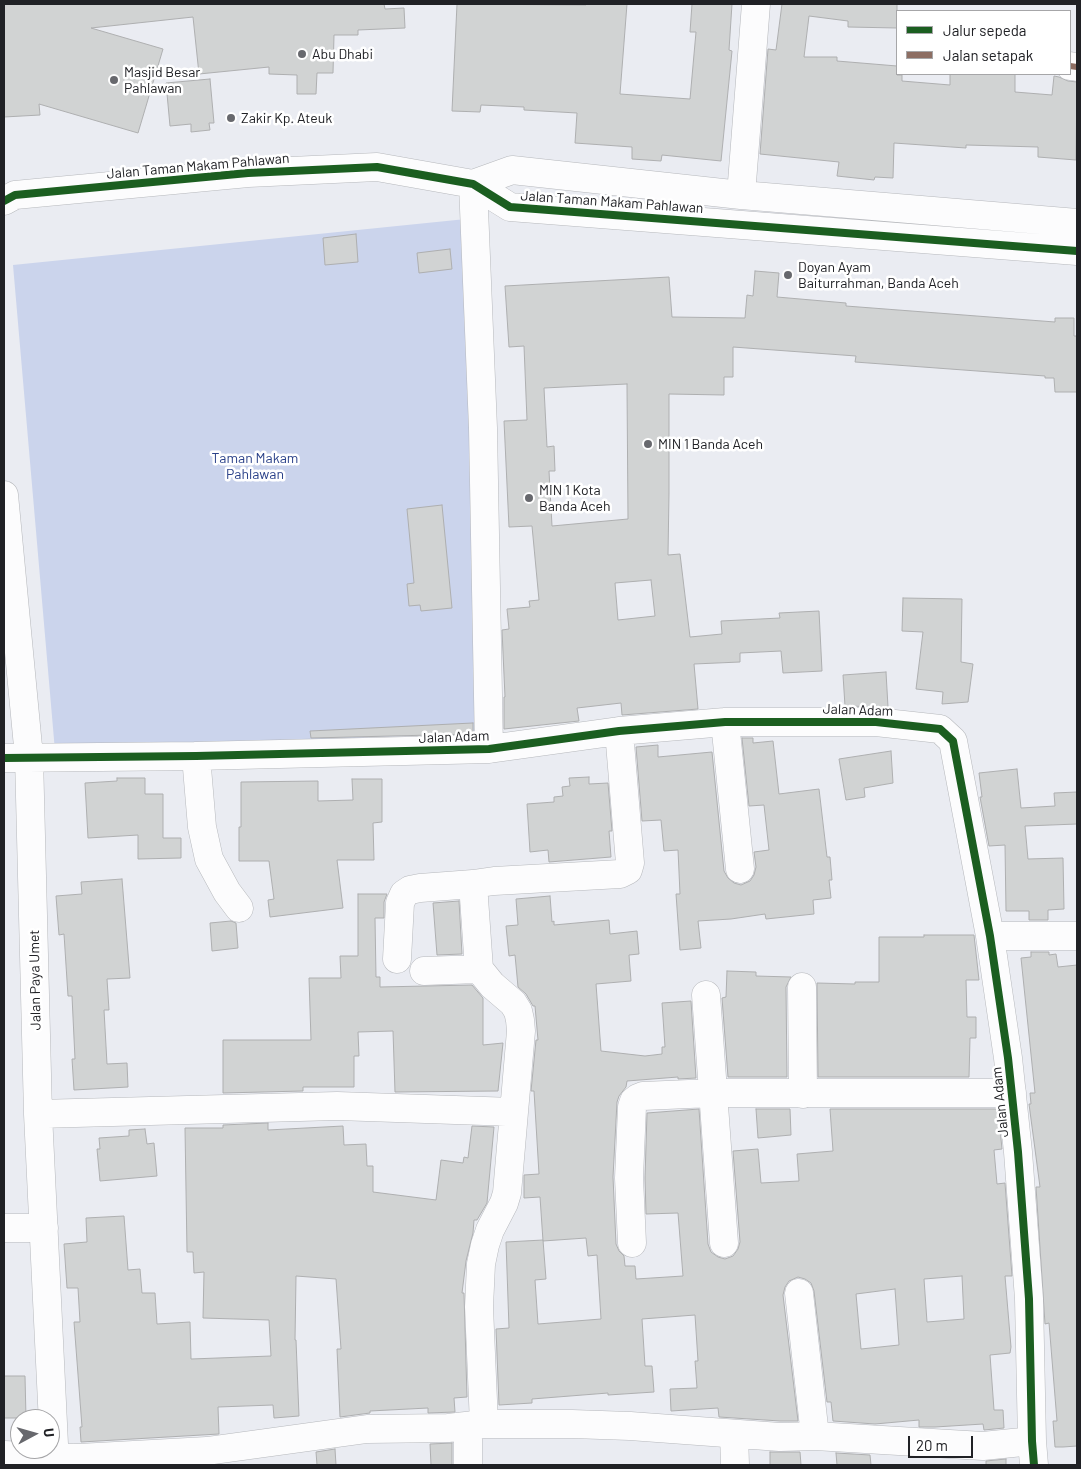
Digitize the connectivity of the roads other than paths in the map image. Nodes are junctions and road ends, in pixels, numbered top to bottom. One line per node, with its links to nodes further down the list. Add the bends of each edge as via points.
1 (756, 4): 3 (street)
2 (473, 184): 3 (street, Jalan Taman Makam Pahlawan, via 512,170); 4 (street, Jalan Taman Makam Pahlawan, via 377,167 248,173); 6 (street, Jalan Taman Makam Pahlawan, via 510,207); 10 (street, via 483,428)
3 (741, 195): 5 (street)
4 (7, 197)
5 (1077, 223)
6 (1077, 251)
7 (4, 495): 12 (street, Jalan Paya Umet)
8 (725, 722): 9 (street, Jalan Adam); 13 (street); 16 (street, Jalan Adam, via 876,722 940,729 947,734 953,741)
9 (620, 731): 10 (street, Jalan Adam); 14 (street, via 628,870 620,874)
10 (489, 748): 11 (street, Jalan Adam)
11 (196, 756): 12 (street, Jalan Adam); 15 (street, via 202,827 209,859)
12 (16, 758): 27 (street, Jalan Paya Umet)
13 (740, 869)
14 (473, 884): 18 (street, via 420,888 404,894 400,903); 19 (street)
15 (239, 908)
16 (990, 936): 17 (street); 24 (street, Jalan Adam)
17 (1077, 936)
18 (397, 959)
19 (479, 969): 20 (street); 26 (street, via 518,1011 521,1032)
20 (424, 971)
21 (802, 988): 25 (street)
22 (706, 995): 23 (street)
23 (712, 1093): 25 (street); 30 (street, via 644,1096 634,1101 629,1178); 31 (street)
24 (1012, 1093): 25 (street); 36 (street, Jalan Adam, via 1030,1299)
25 (803, 1094)
26 (514, 1112): 27 (street, via 337,1106); 33 (street, via 507,1193 488,1237 481,1264)
27 (38, 1114): 29 (street, Jalan Paya Umet)
28 (4, 1228): 29 (street)
29 (44, 1228): 38 (street, Jalan Paya Umet)
30 (632, 1243)
31 (724, 1243)
32 (799, 1293): 35 (street)
33 (476, 1425): 34 (street, via 630,1426); 38 (street, via 367,1429 207,1451); 39 (street)
34 (734, 1434): 35 (street); 40 (street)
35 (815, 1436): 36 (street, via 984,1446)
36 (1033, 1453)
37 (4, 1455): 38 (street)
38 (54, 1460)
39 (468, 1465)
40 (735, 1465)

